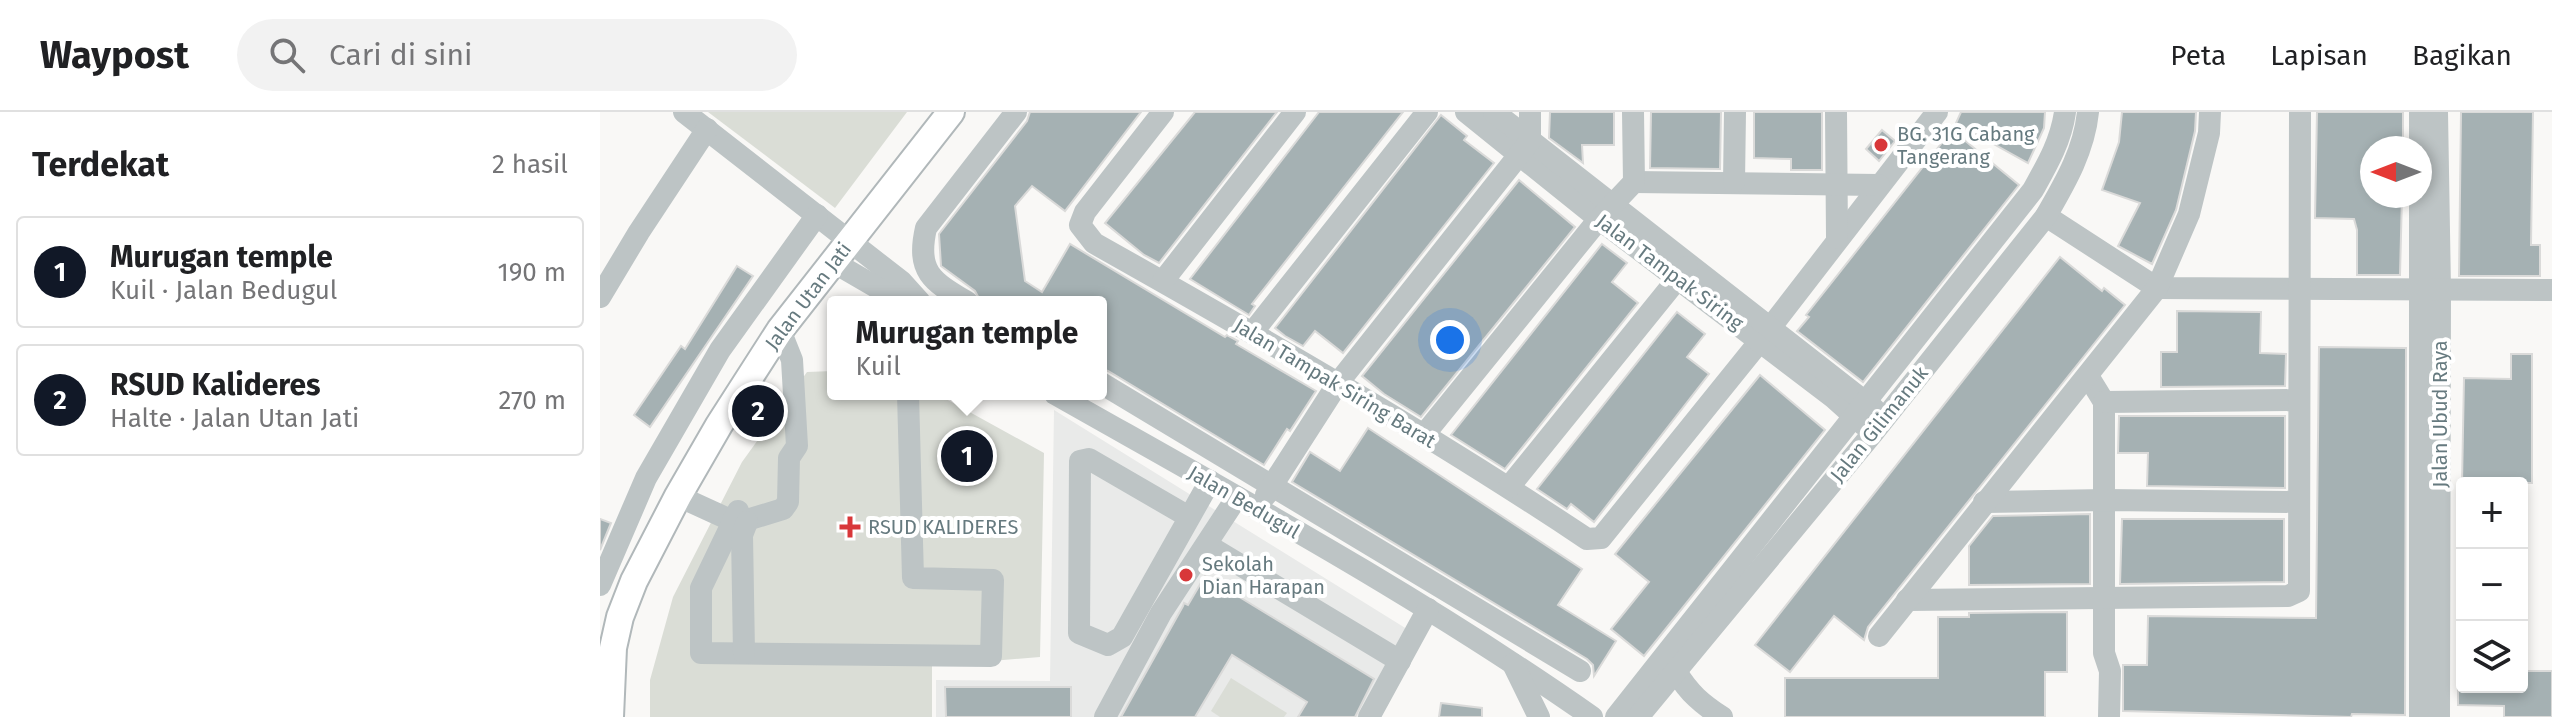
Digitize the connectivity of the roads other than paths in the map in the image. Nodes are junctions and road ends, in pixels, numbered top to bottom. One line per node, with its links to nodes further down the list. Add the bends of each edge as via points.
1 (684, 112): 20 (street)
2 (951, 112): 30 (main road, Jalan Utan Jati)
3 (1016, 112): 39 (street, via 926,228 921,249 926,270)
4 (1163, 112): 32 (street, Jalan Tampak Siring Barat, via 1080,225 1094,243)
5 (1295, 112): 32 (street)
6 (1427, 112): 42 (street)
7 (1466, 112): 21 (street, Jalan Tampak Siring)
8 (1494, 112): 21 (street, Jalan Tampak Siring)
9 (1530, 112): 21 (street)
10 (1633, 112): 22 (street)
11 (1735, 112): 23 (street)
12 (1836, 112): 24 (street)
13 (1937, 112): 25 (street)
14 (2065, 112): 51 (street, Jalan Gilimanuk, via 2063,129 2033,190)
15 (2088, 112): 28 (street, Jalan Gilimanuk, via 2074,163)
16 (2210, 112): 33 (street, via 2189,214)
17 (2300, 112): 34 (street)
18 (2420, 112): 35 (street, Jalan Ubud Raya)
19 (2437, 112): 35 (street, Jalan Ubud Raya)
20 (707, 129): 27 (street); 40 (street)
21 (1524, 147): 26 (street, Jalan Tampak Siring); 45 (street)
22 (1634, 182): 23 (street); 26 (street)
23 (1734, 182): 24 (street)
24 (1836, 184): 25 (street); 29 (street)
25 (1879, 185): 29 (street)
26 (1606, 212): 31 (street, Jalan Tampak Siring); 53 (street)
27 (817, 215): 30 (street); 65 (street, via 720,350 646,478)
28 (2046, 216): 33 (street); 52 (street, Jalan Gilimanuk)
29 (1837, 238): 43 (street)
30 (841, 252): 37 (street); 38 (street, via 902,282); 41 (main road, Jalan Utan Jati)
31 (1684, 270): 43 (street, Jalan Tampak Siring); 56 (street)
32 (1163, 281): 42 (street, Jalan Tampak Siring Barat)
33 (2157, 288): 34 (street); 44 (street)
34 (2299, 289): 35 (street); 49 (street)
35 (2431, 289): 36 (street); 87 (street, Jalan Ubud Raya); 88 (street, Jalan Ubud Raya)
36 (2552, 290)
37 (895, 296)
38 (915, 296)
39 (957, 296)
40 (600, 297)
41 (780, 330): 57 (main road, Jalan Utan Jati); 63 (street, via 792,360 797,446 789,458 788,502 783,509)
42 (1252, 333): 45 (street, Jalan Tampak Siring Barat)
43 (1766, 334): 51 (street, Jalan Tampak Siring, via 1834,398); 56 (street, Jalan Tampak Siring Barat, via 1601,538 1587,539)
44 (2088, 376): 50 (street); 59 (street)
45 (1338, 383): 53 (street, Jalan Tampak Siring Barat); 55 (street)
46 (1107, 387): 55 (street)
47 (908, 400): 71 (street, via 913,578 993,580 991,656)
48 (1066, 400): 54 (street, Jalan Bedugul)
49 (2299, 400): 50 (street); 60 (street)
50 (2104, 402): 58 (street)
51 (1859, 409): 52 (street, Jalan Tampak Siring); 82 (street, Jalan Gilimanuk)
52 (1879, 425): 76 (street, Jalan Gilimanuk)
53 (1423, 436): 56 (street, Jalan Tampak Siring Barat)
54 (1210, 481): 61 (street, Jalan Bedugul); 62 (street)
55 (1272, 485): 61 (street); 75 (street)
56 (1509, 487)
57 (682, 490): 63 (street); 69 (main road, Jalan Utan Jati, via 634,581)
58 (2106, 500): 59 (street); 60 (street); 66 (street)
59 (1984, 502): 67 (street)
60 (2299, 502): 66 (street, via 2295,595)
61 (1247, 503): 64 (street); 68 (street, Jalan Bedugul)
62 (1189, 517): 62 (street, via 1122,637 1108,645 1079,633 1080,461 1089,459)
63 (739, 518): 71 (street); 71 (street, via 701,588 701,653)
64 (1207, 545): 74 (street); 78 (street, via 1161,613)
65 (600, 585)
66 (2104, 598): 67 (street); 72 (street)
67 (1907, 600): 70 (street)
68 (1428, 609): 73 (street, Jalan Bedugul); 74 (street)
69 (610, 614): 77 (main road, Jalan Utan Jati)
70 (1879, 636)
71 (744, 653)
72 (2104, 653): 85 (street, via 2096,672); 86 (street, via 2110,671)
73 (1510, 660): 80 (street); 81 (street, Jalan Bedugul)
74 (1400, 661): 79 (street)
75 (1580, 671)
76 (1677, 673): 83 (street, Jalan Gilimanuk); 84 (street, via 1702,705)
77 (610, 717)
78 (1105, 717)
79 (1369, 717)
80 (1539, 717)
81 (1592, 717)
82 (1616, 717)
83 (1638, 717)
84 (1722, 717)
85 (2095, 717)
86 (2109, 717)
87 (2420, 717)
88 (2439, 717)

